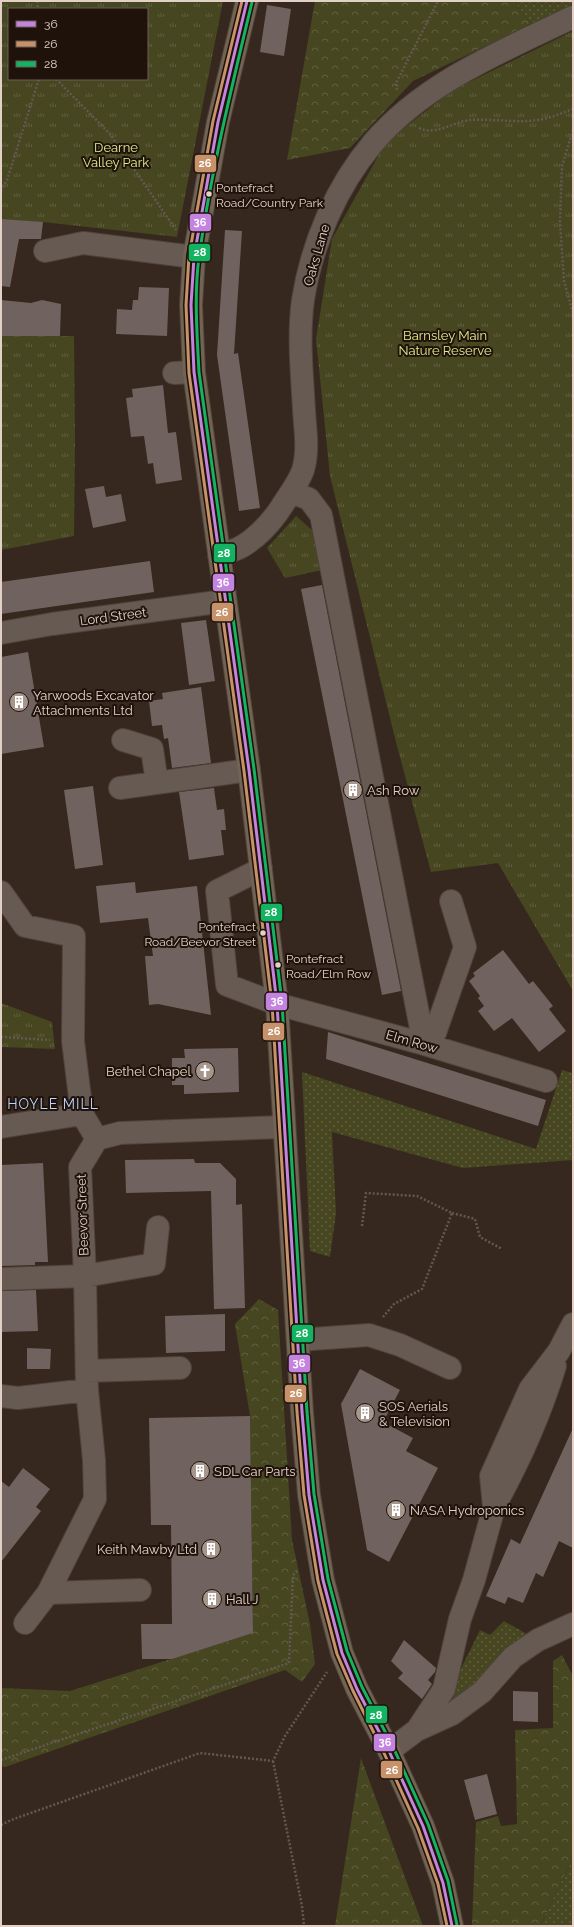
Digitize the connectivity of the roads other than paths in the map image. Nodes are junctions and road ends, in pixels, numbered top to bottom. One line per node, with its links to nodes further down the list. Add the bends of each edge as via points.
1 (247, 1): 4 (highway, via 218,122)
2 (573, 17): 5 (street, Oaks Lane, via 496,54 435,89 378,138 348,180 328,215 316,244 303,301 301,354 306,448 303,470)
3 (45, 251): 4 (street, via 83,243)
4 (194, 257): 6 (highway, via 184,373)
5 (291, 492): 6 (street, Oaks Lane, via 275,517 256,535 239,548); 17 (street, via 309,499 321,515)
6 (218, 555): 7 (highway)
7 (225, 601): 8 (street, Lord Street); 10 (highway)
8 (1, 633)
9 (123, 740): 11 (street, via 152,749)
10 (249, 770): 11 (street); 13 (highway)
11 (157, 783): 12 (street)
12 (120, 788)
13 (261, 869): 16 (highway); 16 (street, Elm Row, via 217,891 226,985)
14 (1, 892): 19 (street, via 25,926 74,936 73,1041)
15 (452, 901): 17 (street, via 465,947 435,1033)
16 (277, 1004): 17 (street, Elm Row); 21 (highway)
17 (424, 1044): 18 (street, Elm Row)
18 (546, 1081)
19 (82, 1114): 20 (street); 22 (street)
20 (1, 1127)
21 (284, 1127): 22 (street, via 120,1133); 27 (highway)
22 (97, 1139): 24 (street, Beevor Street, via 80,1166)
23 (158, 1227): 24 (street, via 154,1264)
24 (85, 1276): 25 (street); 30 (street, Beevor Street)
25 (1, 1279)
26 (573, 1324): 36 (street, via 559,1351 530,1389 491,1476 494,1507 474,1580 460,1619 444,1689)
27 (298, 1340): 29 (street, via 369,1335); 37 (highway, via 309,1496 324,1586 342,1653 357,1689)
28 (180, 1368): 30 (street)
29 (450, 1368)
30 (87, 1381): 31 (street, via 18,1398); 33 (street, Beevor Street, via 95,1499)
31 (1, 1396)
32 (140, 1590): 33 (street)
33 (48, 1593): 34 (street, Beevor Street)
34 (25, 1623)
35 (573, 1624): 36 (street, via 538,1640 513,1657 482,1692 452,1714)
36 (417, 1730): 37 (street)
37 (389, 1751): 38 (highway, via 423,1826 443,1883)
38 (452, 1926)

